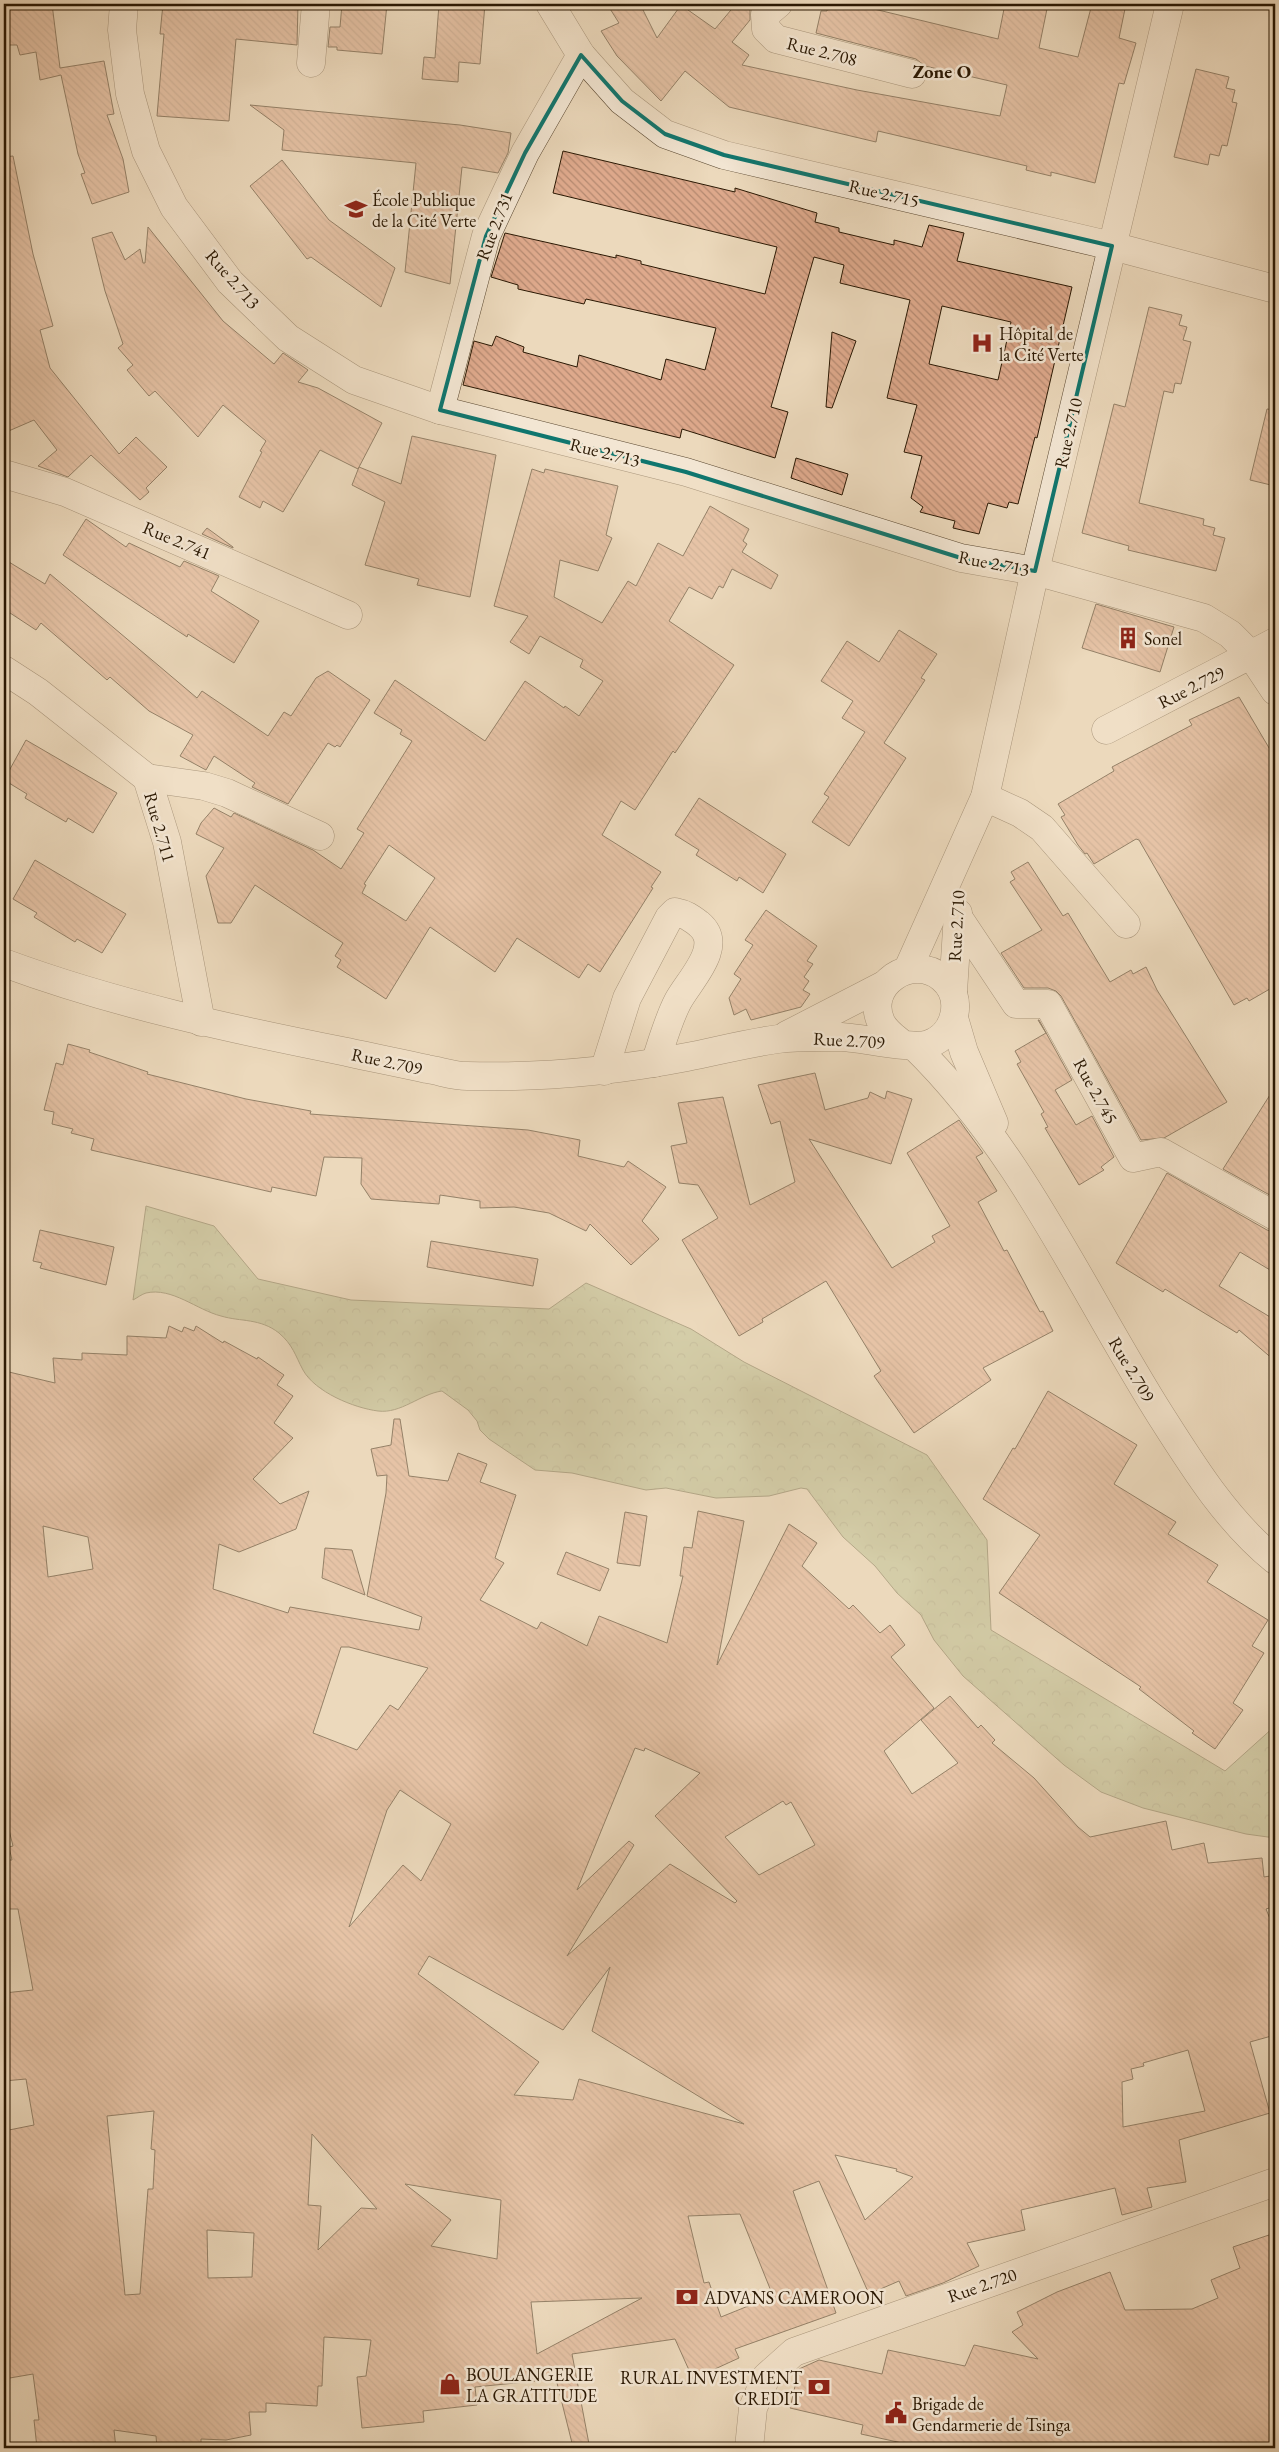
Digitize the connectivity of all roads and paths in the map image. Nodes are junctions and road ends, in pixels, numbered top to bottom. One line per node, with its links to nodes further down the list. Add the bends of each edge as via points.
1 (124, 4): 11 (street, Rue 2.713, via 122,30 130,94 146,151 174,206 230,282 288,338 354,380)
2 (316, 4): 7 (street)
3 (550, 4): 6 (street, Rue 2.715)
4 (778, 4): 8 (street, Rue 2.708, via 765,15 766,28 776,39)
5 (1170, 4): 9 (street, Rue 2.710)
6 (582, 55): 9 (street, Rue 2.715, via 622,101 665,134 715,152); 11 (street, Rue 2.731, via 525,153 486,236)
7 (311, 63)
8 (912, 74)
9 (1112, 246): 10 (street, Rue 2.715); 13 (street, Rue 2.710)
10 (1275, 289)
11 (440, 410): 13 (street, Rue 2.713, via 686,472 961,558)
12 (4, 474): 14 (street, Rue 2.741, via 65,492)
13 (1035, 571): 16 (street, Rue 2.713, via 1204,618 1230,634); 21 (street, Rue 2.710)
14 (348, 615)
15 (1275, 642): 16 (street, Rue 2.729)
16 (1251, 656): 18 (street, Rue 2.713); 19 (street, Rue 2.729)
17 (4, 670): 20 (street, Rue 2.711, via 38,692)
18 (1275, 692)
19 (1106, 730)
20 (146, 778): 22 (street, via 227,792); 30 (street, Rue 2.711, via 167,842)
21 (985, 798): 23 (street, Rue 2.710); 25 (street, via 1020,813 1042,828)
22 (320, 836)
23 (959, 859): 24 (street, Rue 2.710); 27 (street, Rue 2.710)
24 (958, 917): 29 (street, Rue 2.710); 36 (street, Rue 2.745, via 1016,1004 1048,1004 1133,1158 1161,1152)
25 (1126, 924)
26 (4, 963): 30 (street, Rue 2.709)
27 (908, 969): 28 (street); 29 (street, via 922,968 946,981)
28 (884, 985): 31 (street, Rue 2.709); 32 (street, via 878,998 882,1025)
29 (953, 1005): 32 (street, via 950,1027 939,1039 927,1045); 35 (street, Rue 2.709, via 978,1086)
30 (201, 1022): 34 (street, Rue 2.709, via 464,1076)
31 (779, 1039): 32 (street, Rue 2.709, via 845,1037); 33 (street, Rue 2.709)
32 (901, 1040): 35 (street, Rue 2.709, via 962,1100)
33 (655, 1063): 34 (street, Rue 2.709); 34 (street, via 678,1002 708,952 710,940 706,930 686,914 675,912 627,998)
34 (604, 1071)
35 (1010, 1161): 37 (street, Rue 2.709, via 1129,1366 1196,1471 1234,1521)
36 (1275, 1216)
37 (1275, 1560)
38 (1275, 2182): 39 (street, Rue 2.720, via 794,2352 766,2377 753,2408)
39 (749, 2448)

